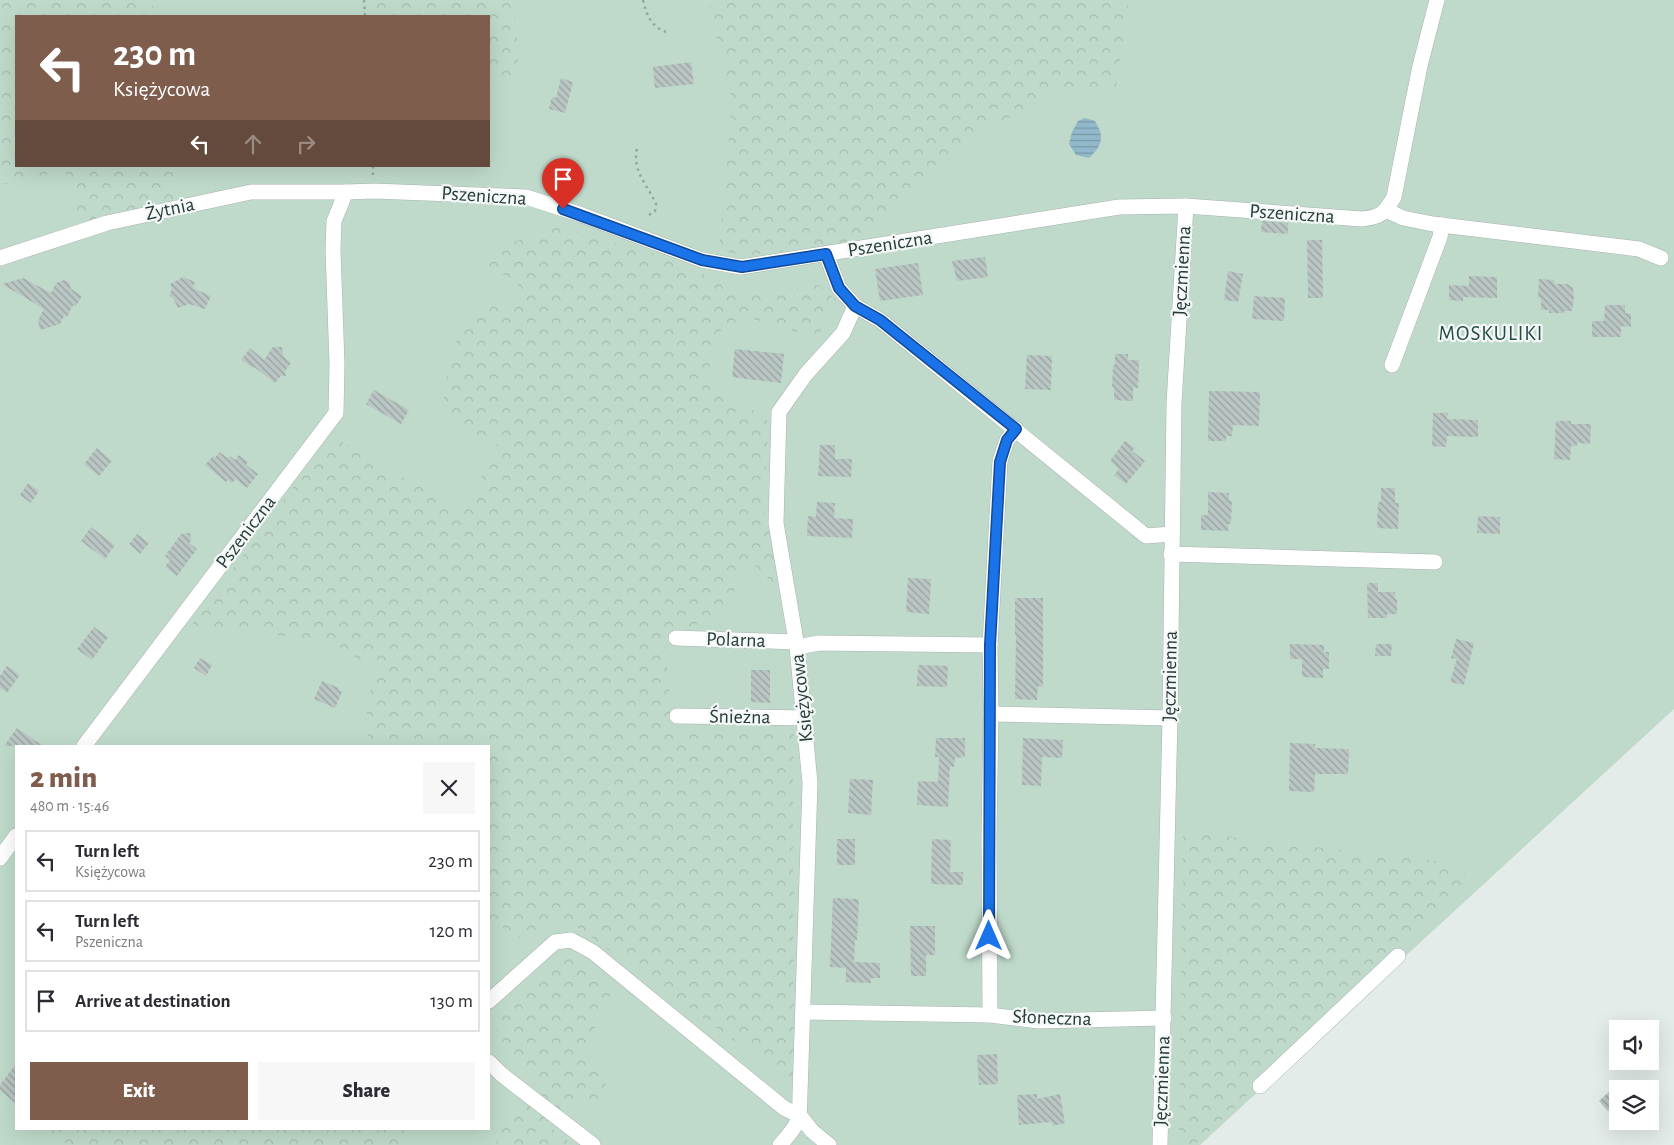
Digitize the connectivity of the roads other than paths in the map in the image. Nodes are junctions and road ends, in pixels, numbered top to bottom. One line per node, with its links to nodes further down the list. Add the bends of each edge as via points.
1 (1437, 0): 4 (street, via 1418,75 1394,197)
2 (346, 192): 6 (street, Pszeniczna, via 526,197 702,260 742,267); 7 (street, Żytnia, via 250,192 107,222); 22 (street, Pszeniczna, via 334,221 336,413)
3 (1186, 206): 4 (street, Pszeniczna, via 1362,219 1376,218); 6 (street, Pszeniczna, via 1119,206); 12 (street, Jęczmienna, via 1174,403)
4 (1386, 210): 5 (street, via 1403,218)
5 (1442, 225): 8 (street, via 1638,249); 10 (street)
6 (826, 254): 9 (street, via 839,288)
7 (0, 258)
8 (1662, 258)
9 (855, 306): 11 (street, via 880,320); 16 (street, Księżycowa, via 843,333 806,374 778,412 776,523)
10 (1392, 365)
11 (1016, 429): 12 (street, via 1146,536); 17 (street, Słoneczna, via 1007,440 1000,462)
12 (1172, 534): 13 (street, Jęczmienna)
13 (1172, 554): 14 (street); 21 (street, Jęczmienna)
14 (1435, 562)
15 (676, 638): 16 (street, Polarna)
16 (796, 644): 17 (street, Polarna); 20 (street, Księżycowa)
17 (990, 645): 18 (street, Słoneczna)
18 (991, 714): 21 (street); 28 (street, Słoneczna)
19 (677, 716): 20 (street, Śnieżna)
20 (804, 718): 27 (street, Księżycowa, via 810,783)
21 (1170, 718): 29 (street, Jęczmienna)
22 (85, 745)
23 (15, 837): 24 (street)
24 (0, 858)
25 (1398, 956): 31 (street)
26 (490, 999): 32 (street, via 555,942 571,940 592,952 784,1108)
27 (803, 1012): 28 (street); 32 (street, Księżycowa)
28 (990, 1015): 29 (street, Słoneczna, via 1038,1021)
29 (1164, 1018): 36 (street, Jęczmienna)
30 (490, 1063): 33 (street)
31 (1260, 1086)
32 (800, 1116): 34 (street, via 795,1129); 35 (street)
33 (593, 1145)
34 (780, 1145)
35 (829, 1145)
36 (1160, 1145)

